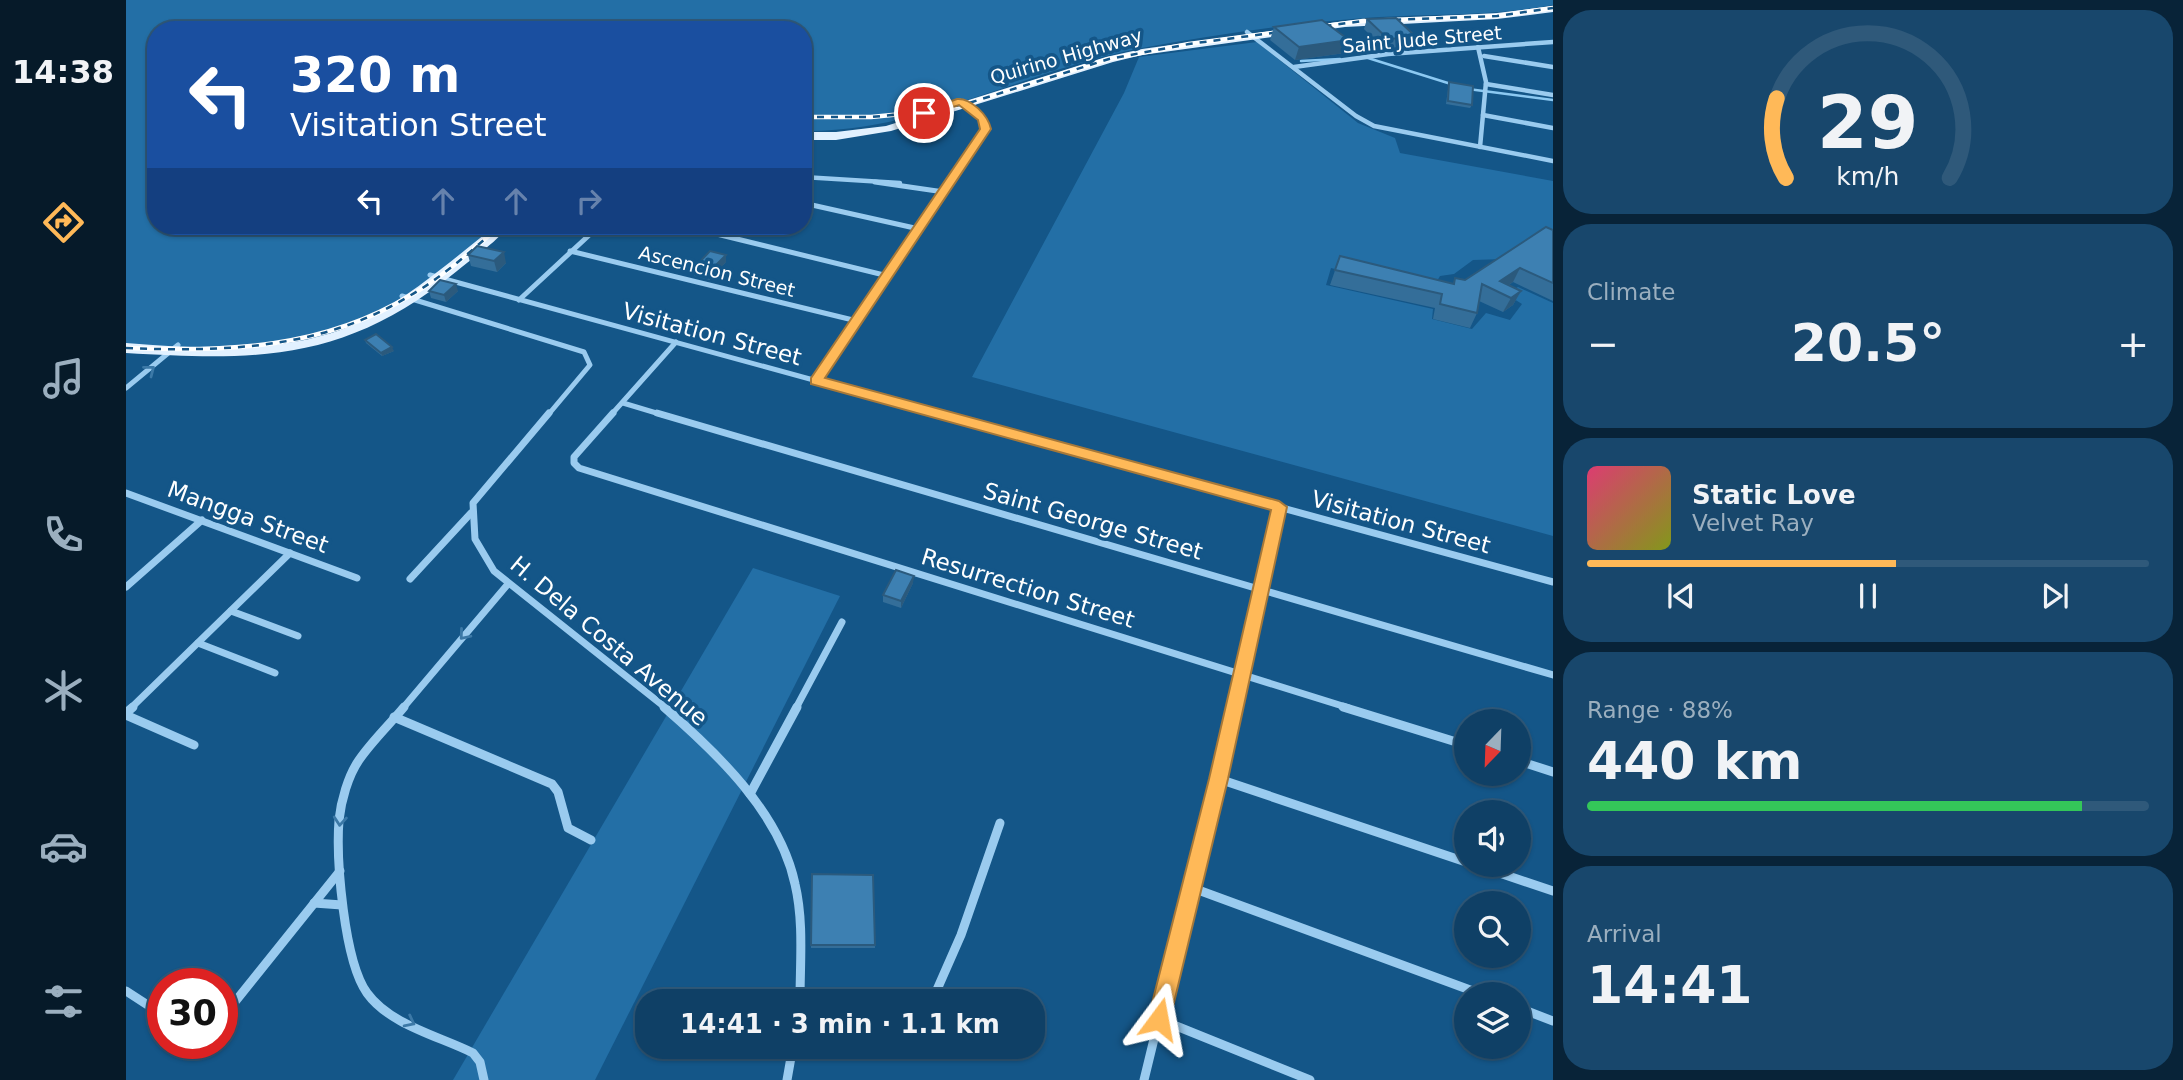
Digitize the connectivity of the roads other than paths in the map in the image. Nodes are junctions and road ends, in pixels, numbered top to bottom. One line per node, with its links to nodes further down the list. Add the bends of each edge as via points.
1 (1553, 7): 2 (main road, Quirino Highway, via 1505,16)
2 (1253, 34): 6 (street); 10 (main road, Quirino Highway, via 1110,59)
3 (1553, 42): 4 (street, Saint Jude Street)
4 (1478, 47): 5 (street); 6 (street, Saint Jude Street)
5 (1484, 56): 7 (street); 8 (street)
6 (1294, 67): 14 (street, via 1374,126)
7 (1553, 67)
8 (1486, 84): 9 (street); 11 (street)
9 (1553, 95)
10 (963, 103): 13 (main road, Quirino Highway, via 870,133); 17 (street, via 983,119 985,129)
11 (1483, 115): 12 (street); 14 (street)
12 (1553, 128)
13 (812, 134)
14 (1480, 148): 15 (street)
15 (1553, 161)
16 (812, 178): 17 (street, via 898,183)
17 (944, 192): 19 (street)
18 (812, 205): 19 (street)
19 (919, 229): 25 (street)
20 (483, 235): 26 (main road)
21 (491, 235): 26 (main road)
22 (589, 235): 24 (street)
23 (721, 235): 25 (street)
24 (570, 251): 28 (street); 29 (street, Ascencion Street)
25 (888, 276): 29 (street)
26 (434, 277): 27 (main road); 28 (street, Visitation Street)
27 (406, 298): 33 (main road, via 359,327 290,348 244,354); 39 (street, via 584,352 589,358 590,365 486,486)
28 (519, 300): 31 (street, Visitation Street)
29 (857, 321): 34 (street)
30 (126, 342): 33 (main road)
31 (676, 342): 34 (street, Visitation Street); 36 (street)
32 (126, 348): 33 (main road)
33 (175, 348): 35 (street, one-way to 33)
34 (816, 381): 38 (street, Visitation Street)
35 (126, 388)
36 (623, 403): 47 (street, Saint George Street); 53 (street, Resurrection Street, via 574,457 579,467)
37 (126, 493): 40 (street, Mangga Street)
38 (1279, 507): 44 (street, Visitation Street); 47 (street)
39 (471, 513): 43 (street); 45 (street, H. Dela Costa Avenue, via 474,538 493,570)
40 (202, 520): 41 (street, Mangga Street); 46 (street)
41 (290, 553): 42 (street, Mangga Street); 48 (street)
42 (357, 578)
43 (410, 579)
44 (1553, 582)
45 (508, 584): 56 (street, one-way to 56); 62 (street, H. Dela Costa Avenue, via 600,653 703,744)
46 (126, 587)
47 (1261, 590): 53 (street); 54 (street, Saint George Street)
48 (231, 611): 50 (street); 51 (street)
49 (842, 622): 62 (street)
50 (298, 636)
51 (198, 643): 52 (street); 55 (street)
52 (275, 673)
53 (1242, 675): 57 (street, Resurrection Street); 61 (street)
54 (1553, 676)
55 (126, 714): 58 (street)
56 (394, 717): 64 (street, via 552,784 560,794 565,826 574,835); 66 (street, one-way to 66, via 359,760 346,789 339,821)
57 (1454, 741)
58 (194, 745)
59 (1531, 765): 60 (street)
60 (1553, 772)
61 (1219, 779): 65 (street); 68 (street)
62 (750, 794): 73 (street, H. Dela Costa Avenue, via 793,872)
63 (1000, 823): 74 (street)
64 (591, 840)
65 (1454, 858)
66 (340, 870): 70 (street); 71 (street)
67 (1512, 877): 69 (street)
68 (1190, 887): 72 (street); 79 (street)
69 (1553, 891)
70 (314, 903): 71 (street); 76 (street)
71 (342, 905): 82 (street, one-way to 82, via 366,992 386,1009 463,1048 480,1062)
72 (1454, 984)
73 (800, 989)
74 (937, 989)
75 (126, 991): 77 (street)
76 (238, 998)
77 (147, 1005)
78 (1531, 1013): 80 (street)
79 (1159, 1019): 84 (street); 85 (street)
80 (1553, 1021)
81 (791, 1059): 83 (street)
82 (484, 1080)
83 (787, 1080)
84 (1144, 1080)
85 (1310, 1080)

